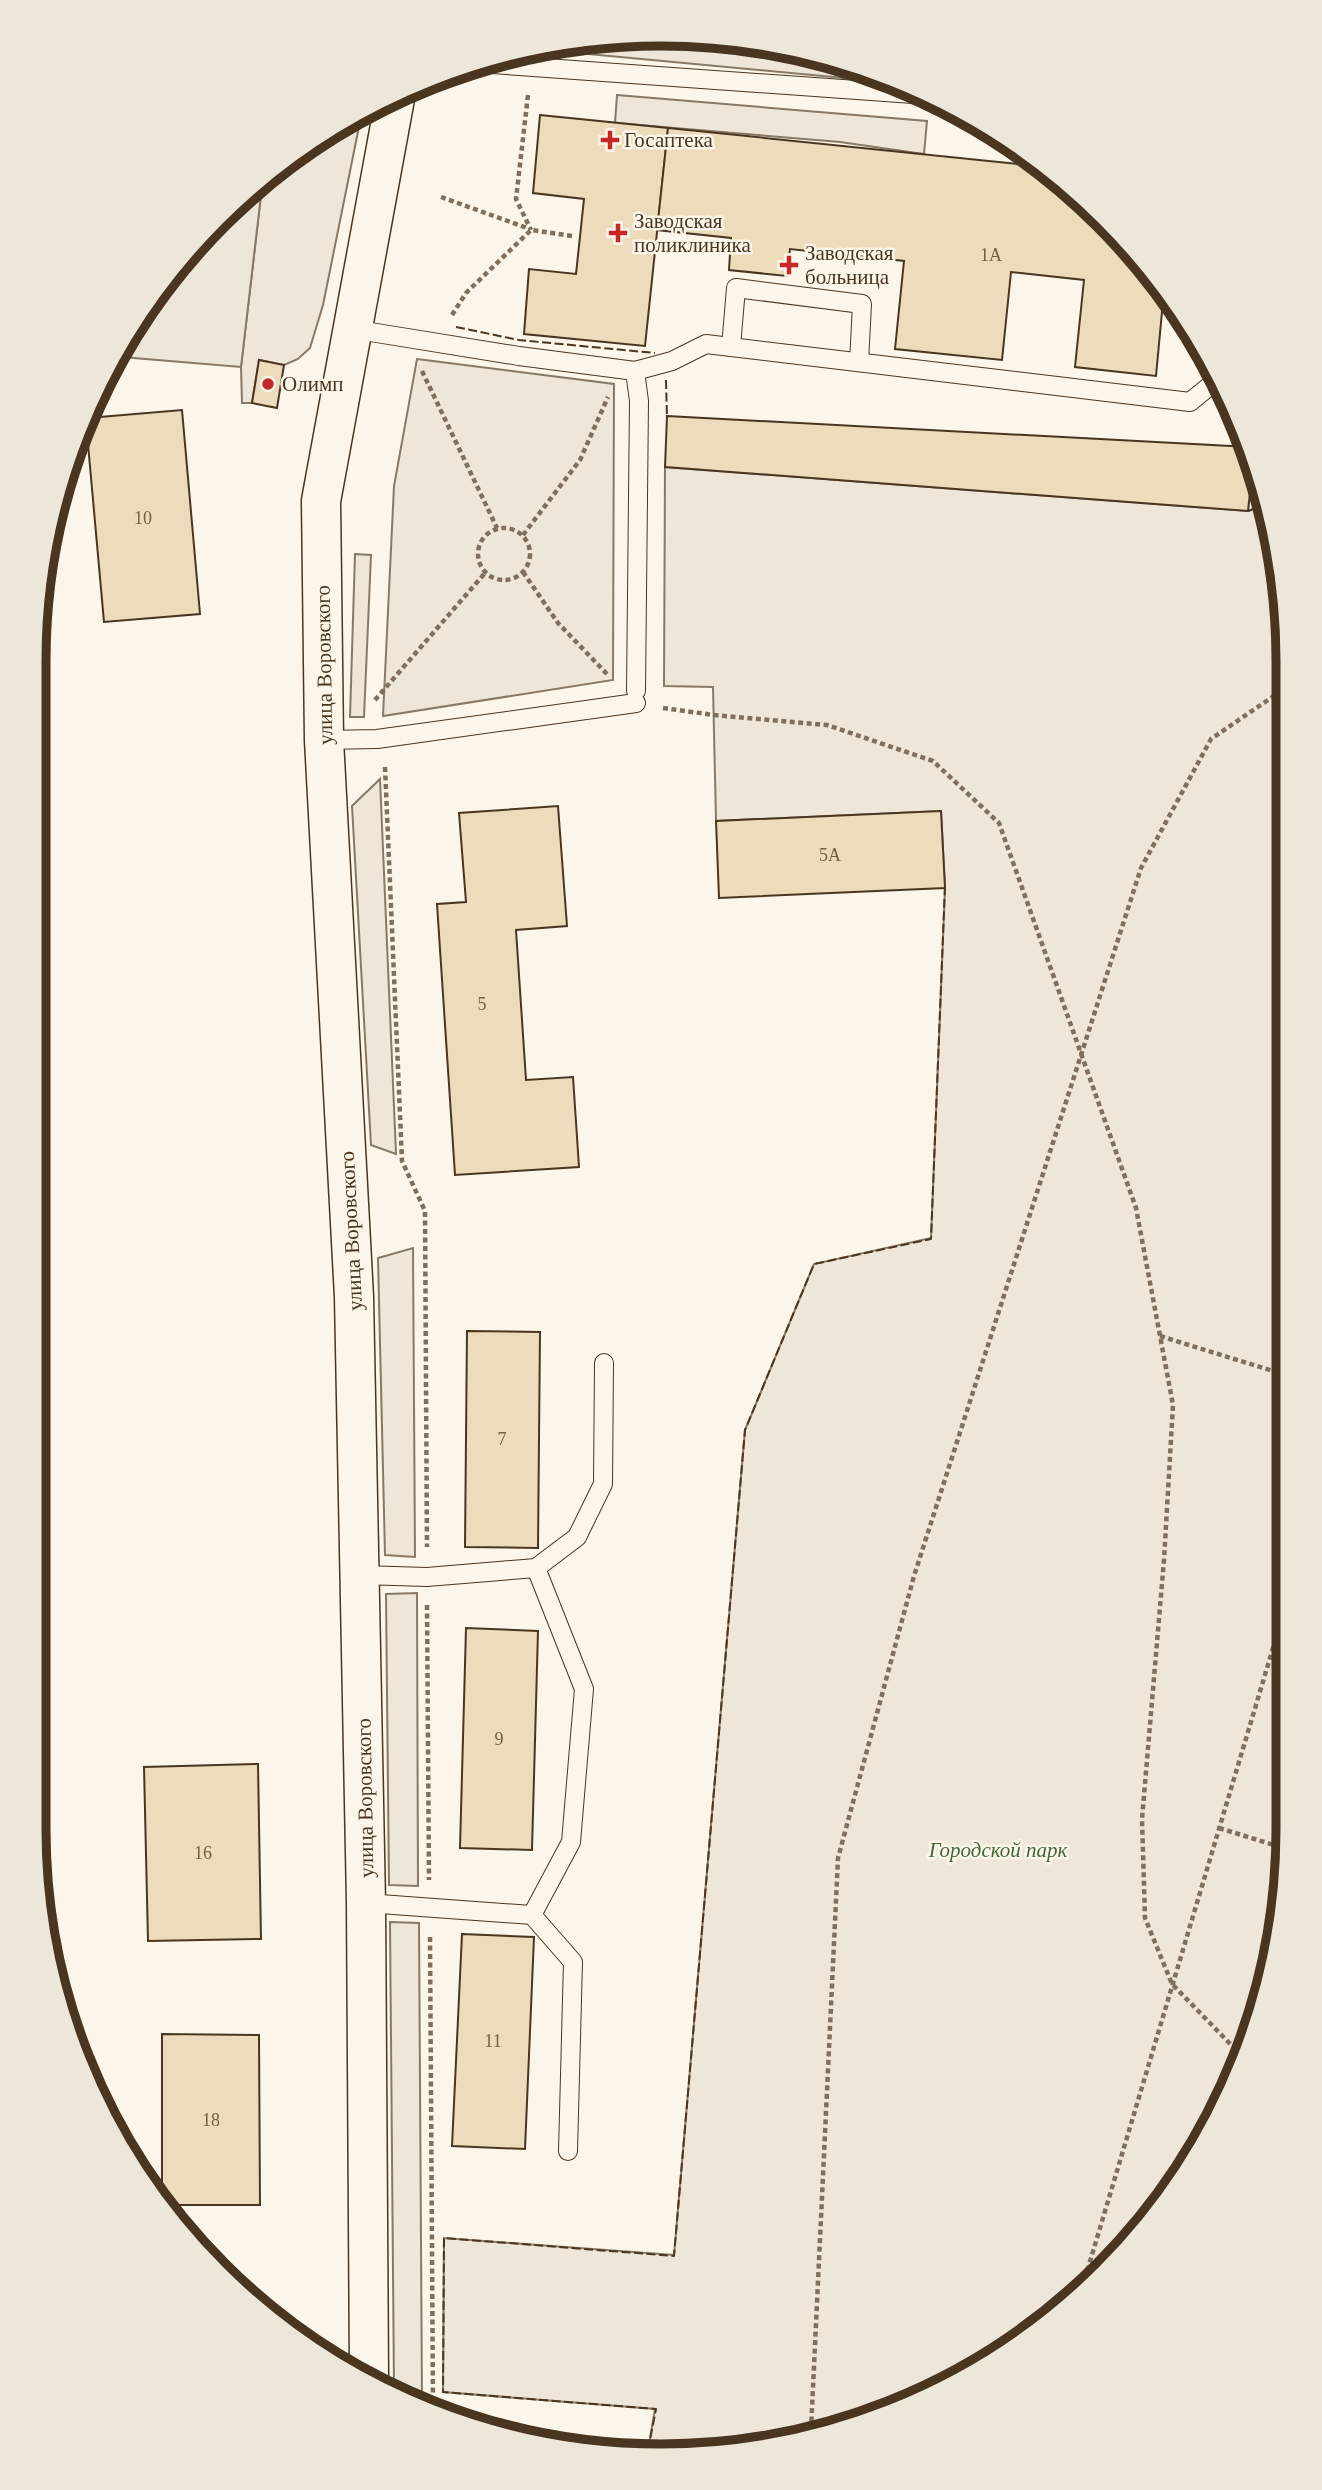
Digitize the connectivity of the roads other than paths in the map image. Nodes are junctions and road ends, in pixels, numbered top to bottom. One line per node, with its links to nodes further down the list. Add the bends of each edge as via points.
1 (506, 65): 2 (lane)
2 (902, 94)
3 (393, 107): 4 (street, улица Воровского)
4 (352, 329): 7 (lane); 9 (street, улица Воровского, via 321,501)
5 (731, 347): 6 (lane); 6 (lane, via 736,288 862,304); 7 (lane, via 706,344 672,361)
6 (859, 362): 8 (lane, via 1190,402)
7 (635, 371): 9 (lane, via 639,401 636,697 377,739)
8 (1211, 385)
9 (324, 740): 12 (street, улица Воровского, via 354,1297)
10 (604, 1363): 11 (lane, via 603,1484 577,1537)
11 (536, 1568): 12 (lane, via 427,1577); 14 (lane, via 584,1689 571,1842)
12 (361, 1575): 13 (street, улица Воровского)
13 (366, 1903): 14 (lane); 16 (street, улица Воровского)
14 (531, 1915): 15 (lane, via 573,1962)
15 (568, 2151)
16 (369, 2370)

